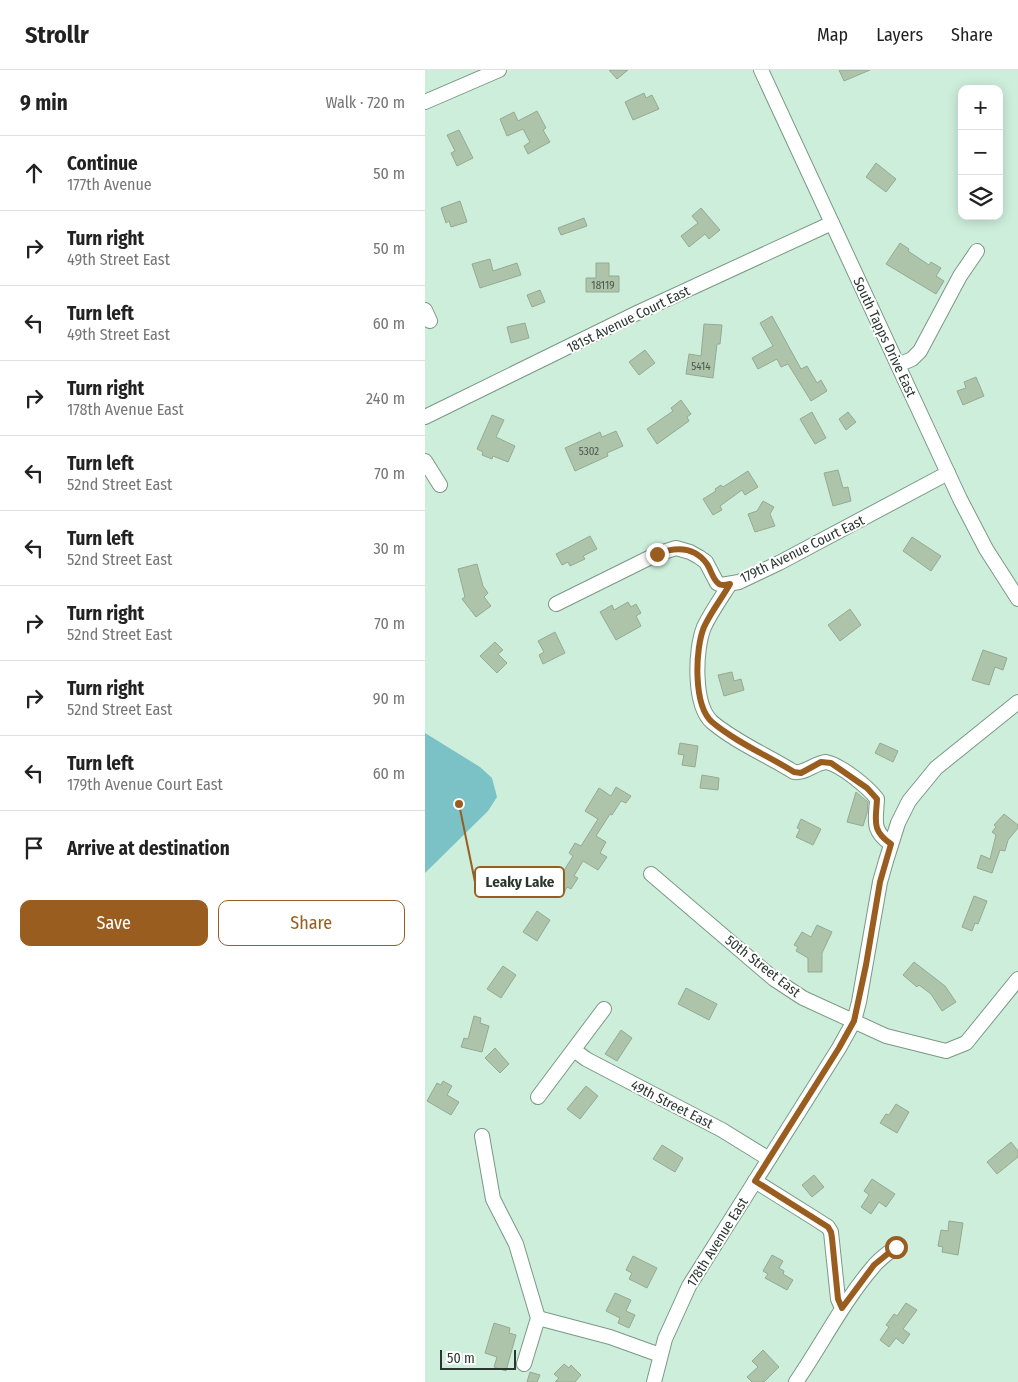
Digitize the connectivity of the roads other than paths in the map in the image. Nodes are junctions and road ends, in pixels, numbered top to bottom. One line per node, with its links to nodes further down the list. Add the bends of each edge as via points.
1 (499, 70): 3 (street)
2 (761, 70): 4 (street, South Tapps Drive East)
3 (425, 102)
4 (832, 224): 6 (street, South Tapps Drive East); 7 (street, 181st Avenue Court East, via 639,312)
5 (977, 252): 6 (street, via 960,276 920,351)
6 (898, 365): 9 (street, South Tapps Drive East)
7 (425, 417)
8 (425, 461): 10 (street)
9 (948, 473): 11 (street, 179th Avenue Court East, via 779,563); 12 (street, South Tapps Drive East, via 986,549)
10 (441, 485)
11 (730, 584): 13 (street, 179th Avenue Court East, via 717,583 706,562 691,552 676,548 657,554); 15 (street, via 704,628 700,641 699,693 706,715 739,742 794,772 801,773 815,764 827,762 845,772 877,799 876,827 881,837)
12 (1018, 599)
13 (556, 604)
14 (1018, 702): 15 (street, 178th Avenue East, via 936,768 909,801)
15 (891, 844): 19 (street, 178th Avenue East, via 880,882)
16 (651, 874): 19 (street, 50th Street East, via 774,979 803,998)
17 (1018, 979): 19 (street, 50th Street East, via 966,1043 946,1051 886,1036)
18 (604, 1009): 20 (street)
19 (854, 1021): 23 (street, 178th Avenue East)
20 (574, 1050): 21 (street); 23 (street, 49th Street East)
21 (538, 1097)
22 (482, 1136): 27 (street, via 493,1198 516,1244)
23 (769, 1159): 24 (street, 178th Avenue East)
24 (755, 1181): 26 (street, via 828,1227); 28 (street, 178th Avenue East, via 689,1286)
25 (896, 1247): 26 (street, via 874,1265)
26 (842, 1308): 31 (street)
27 (539, 1318): 28 (street, via 610,1336); 29 (street)
28 (661, 1355): 30 (street, 178th Avenue East)
29 (524, 1364)
30 (654, 1382)
31 (796, 1382)

